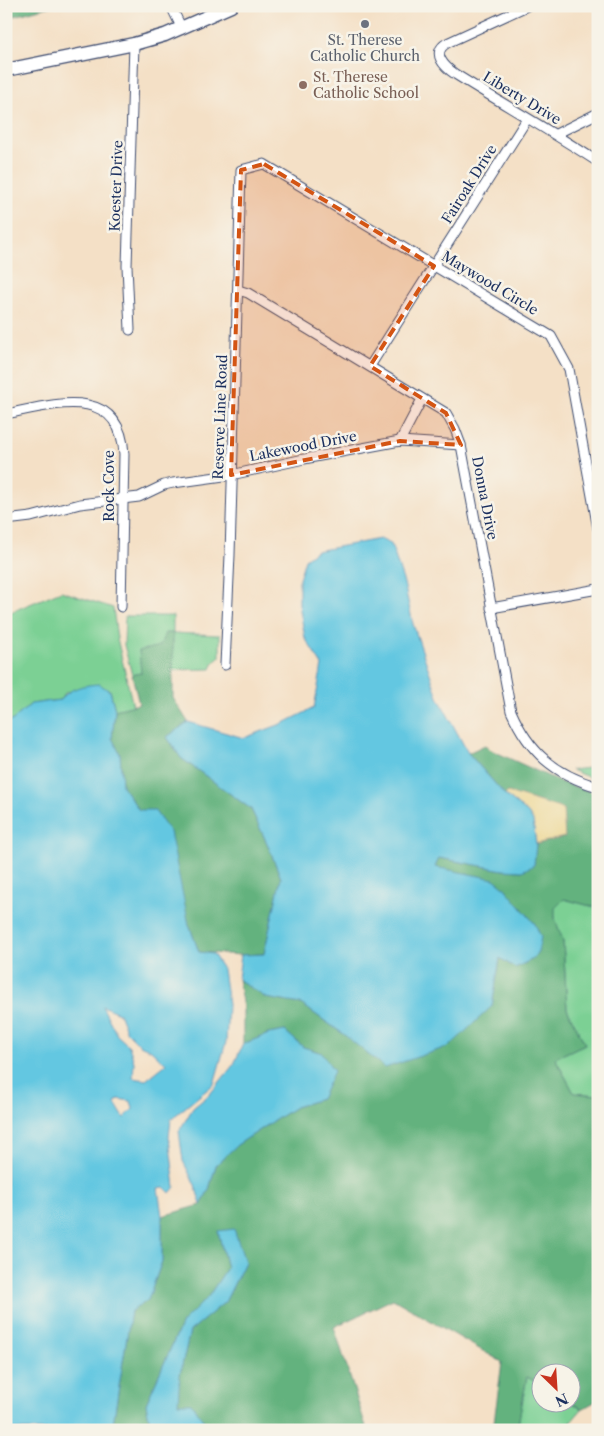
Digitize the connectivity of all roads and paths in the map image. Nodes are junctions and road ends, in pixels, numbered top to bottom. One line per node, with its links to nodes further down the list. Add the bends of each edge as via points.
1 (171, 6): 4 (street)
2 (231, 6): 4 (main road)
3 (527, 6): 8 (street, Liberty Drive, via 446,43 438,53 448,69)
4 (182, 30): 5 (main road)
5 (134, 44): 6 (main road); 14 (street, Koester Drive, via 128,266)
6 (6, 70)
7 (598, 113): 9 (street)
8 (527, 118): 9 (street, Liberty Drive); 12 (street, Fairoak Drive)
9 (556, 134): 10 (street, Liberty Drive)
10 (598, 162)
11 (240, 170): 12 (street, Maywood Circle, via 264,164); 13 (street, Reserve Line Road)
12 (434, 266): 15 (street, Fairoak Drive); 23 (street, Maywood Circle, via 551,336 569,369)
13 (238, 290): 15 (street, Donna Drive); 20 (street, Reserve Line Road)
14 (130, 330)
15 (370, 366): 16 (street, Donna Drive)
16 (422, 399): 18 (street); 19 (street, Donna Drive, via 446,413)
17 (6, 414): 21 (street, Rock Cove, via 66,402 103,410 116,424 123,442)
18 (400, 442): 19 (street, Lakewood Drive); 20 (street, Lakewood Drive, via 304,458)
19 (461, 445): 26 (street, Donna Drive)
20 (231, 475): 21 (street, Lakewood Drive, via 173,483 147,494); 27 (street, Reserve Line Road)
21 (123, 499): 22 (street, Lakewood Drive, via 80,504); 25 (street, Rock Cove)
22 (6, 520)
23 (598, 529)
24 (598, 588): 26 (street)
25 (121, 607)
26 (491, 608): 28 (street, Donna Drive, via 510,711 521,733 542,757 566,774)
27 (225, 665)
28 (598, 787)

